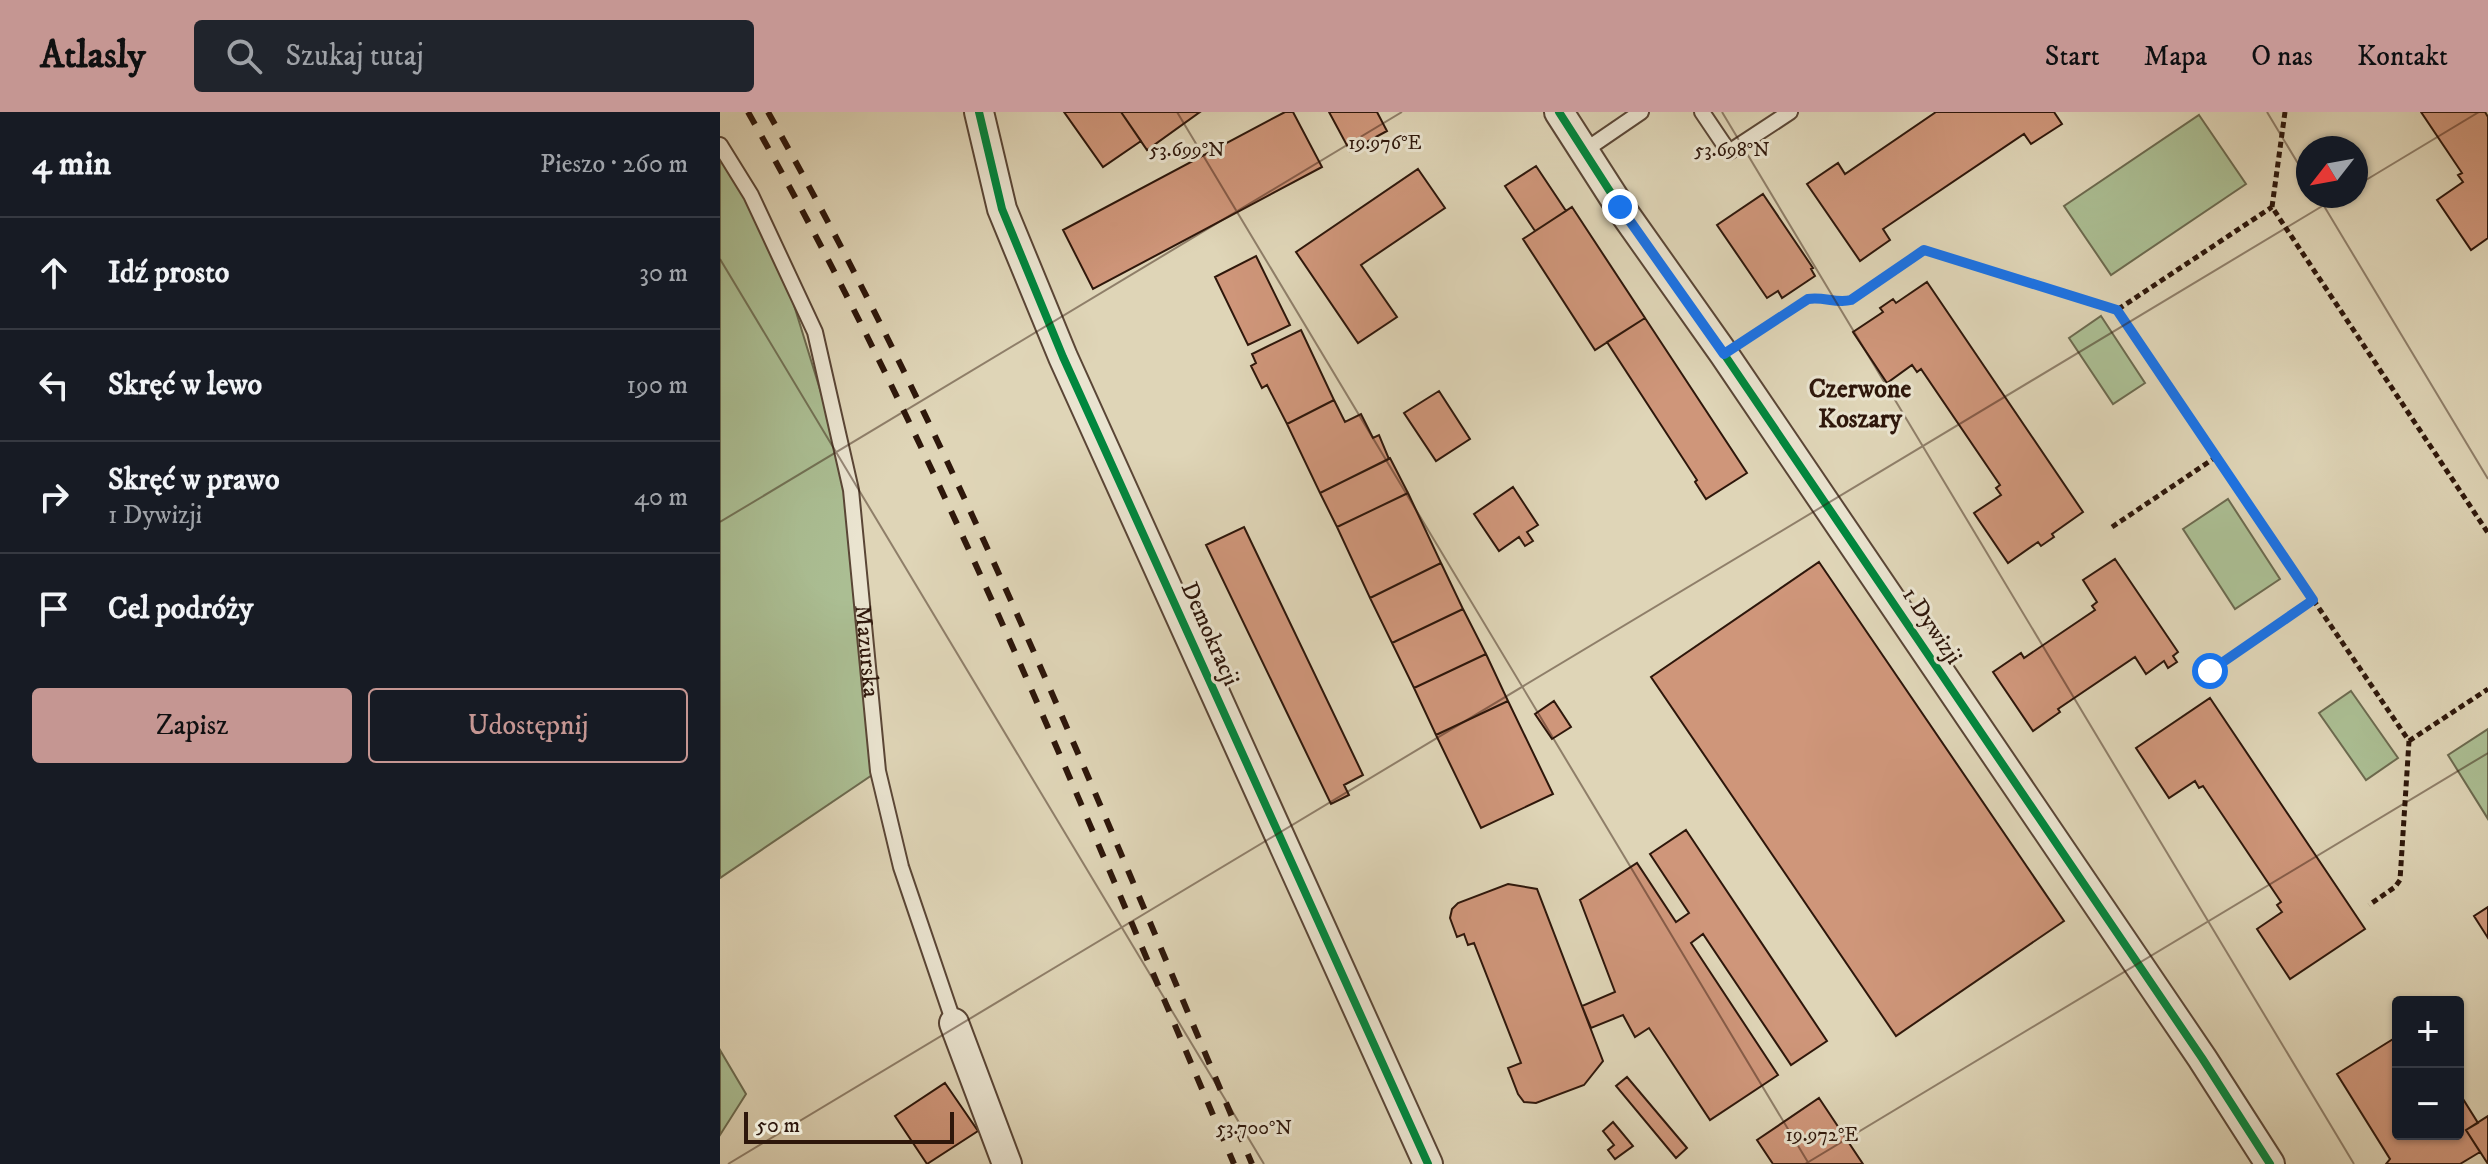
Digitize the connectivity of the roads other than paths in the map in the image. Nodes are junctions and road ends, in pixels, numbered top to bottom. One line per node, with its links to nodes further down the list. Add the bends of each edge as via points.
1 (979, 112): 10 (street, Demokracji, via 1002,209 1063,357)
2 (1559, 112): 7 (street, 1 Dywizji)
3 (1641, 112): 7 (lane)
4 (1702, 112): 5 (lane, via 1729,152)
5 (1790, 112)
6 (720, 145): 8 (lane, Mazurska, via 751,195 815,332 851,490 878,771 901,867)
7 (1584, 151): 11 (street, 1 Dywizji)
8 (954, 1023): 9 (street, Mazurska)
9 (1007, 1164)
10 (1428, 1164)
11 (2270, 1164)

